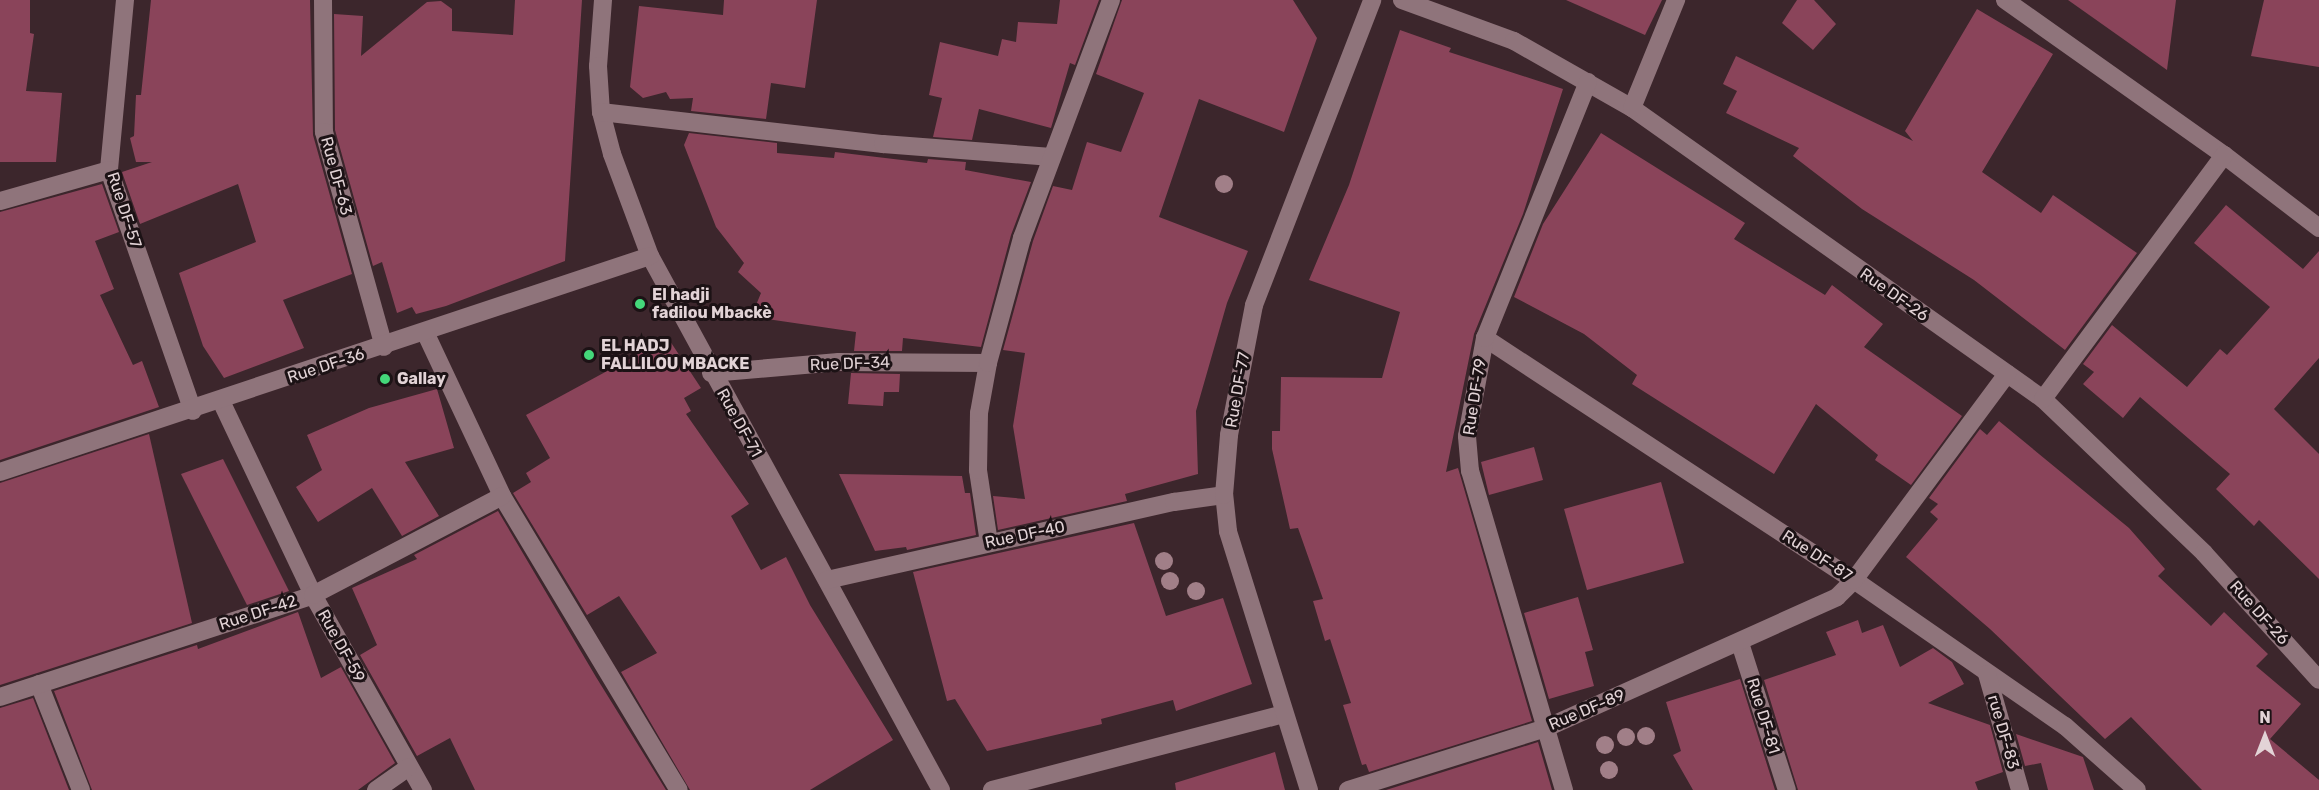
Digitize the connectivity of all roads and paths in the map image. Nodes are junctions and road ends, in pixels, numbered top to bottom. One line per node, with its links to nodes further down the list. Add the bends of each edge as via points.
1 (125, 0): 14 (street, Rue DF-57)
2 (322, 0): 20 (street, Rue DF-63, via 324,132)
3 (603, 0): 11 (street, Rue DF-71, via 598,66)
4 (1111, 0): 13 (street)
5 (1372, 0): 28 (street, Rue DF-77, via 1254,305 1229,435)
6 (1402, 0): 9 (street, Rue DF-26, via 1514,41)
7 (1676, 0): 10 (street)
8 (2005, 0): 12 (street)
9 (1588, 82): 10 (street, Rue DF-26); 19 (street, Rue DF-79)
10 (1632, 108): 23 (street, Rue DF-26)
11 (601, 112): 13 (street, via 883,144); 17 (street, Rue DF-71, via 612,154)
12 (2224, 155): 16 (street); 24 (street)
13 (1051, 157): 21 (street, via 1022,238)
14 (109, 170): 15 (street); 26 (street, Rue DF-57)
15 (0, 201)
16 (2319, 228)
17 (650, 256): 18 (street, Rue DF-36); 22 (street, Rue DF-71)
18 (425, 332): 20 (street, Rue DF-36); 29 (street)
19 (1485, 338): 32 (street, Rue DF-87); 40 (street, Rue DF-79, via 1469,418 1467,454)
20 (384, 347): 25 (street, Rue DF-36)
21 (988, 363): 22 (street, Rue DF-34, via 839,362); 30 (street, via 979,413 978,470)
22 (711, 373): 31 (street, Rue DF-71)
23 (2007, 374): 24 (street, Rue DF-26); 32 (street, Rue DF-89)
24 (2043, 399): 36 (street, Rue DF-26, via 2204,553)
25 (221, 401): 26 (street, Rue DF-36); 33 (street, Rue DF-59)
26 (193, 411): 27 (street, Rue DF-36)
27 (0, 472)
28 (1224, 495): 30 (street, Rue DF-40, via 1174,502); 39 (street, Rue DF-77, via 1228,531)
29 (502, 496): 33 (street, Rue DF-42); 45 (street)
30 (989, 543): 31 (street, Rue DF-40)
31 (827, 580): 46 (street, Rue DF-71)
32 (1854, 580): 34 (street, Rue DF-89, via 1817,609); 35 (street, Rue DF-87)
33 (313, 595): 37 (street, Rue DF-42); 41 (street, Rue DF-59)
34 (1740, 643): 40 (street, Rue DF-89); 51 (street, Rue DF-81)
35 (1987, 674): 52 (street, rue DF-83); 53 (street, Rue DF-87, via 2065,726)
36 (2319, 680)
37 (39, 684): 38 (street, Rue DF-42); 42 (street)
38 (0, 697)
39 (1283, 714): 47 (street); 48 (street, Rue DF-77)
40 (1546, 728): 49 (street, Rue DF-89); 50 (street, Rue DF-79)
41 (408, 768): 43 (street); 44 (street, Rue DF-59)
42 (81, 790)
43 (376, 790)
44 (423, 790)
45 (679, 790)
46 (941, 790)
47 (992, 790)
48 (1309, 790)
49 (1348, 790)
50 (1564, 790)
51 (1787, 790)
52 (2020, 790)
53 (2137, 790)

